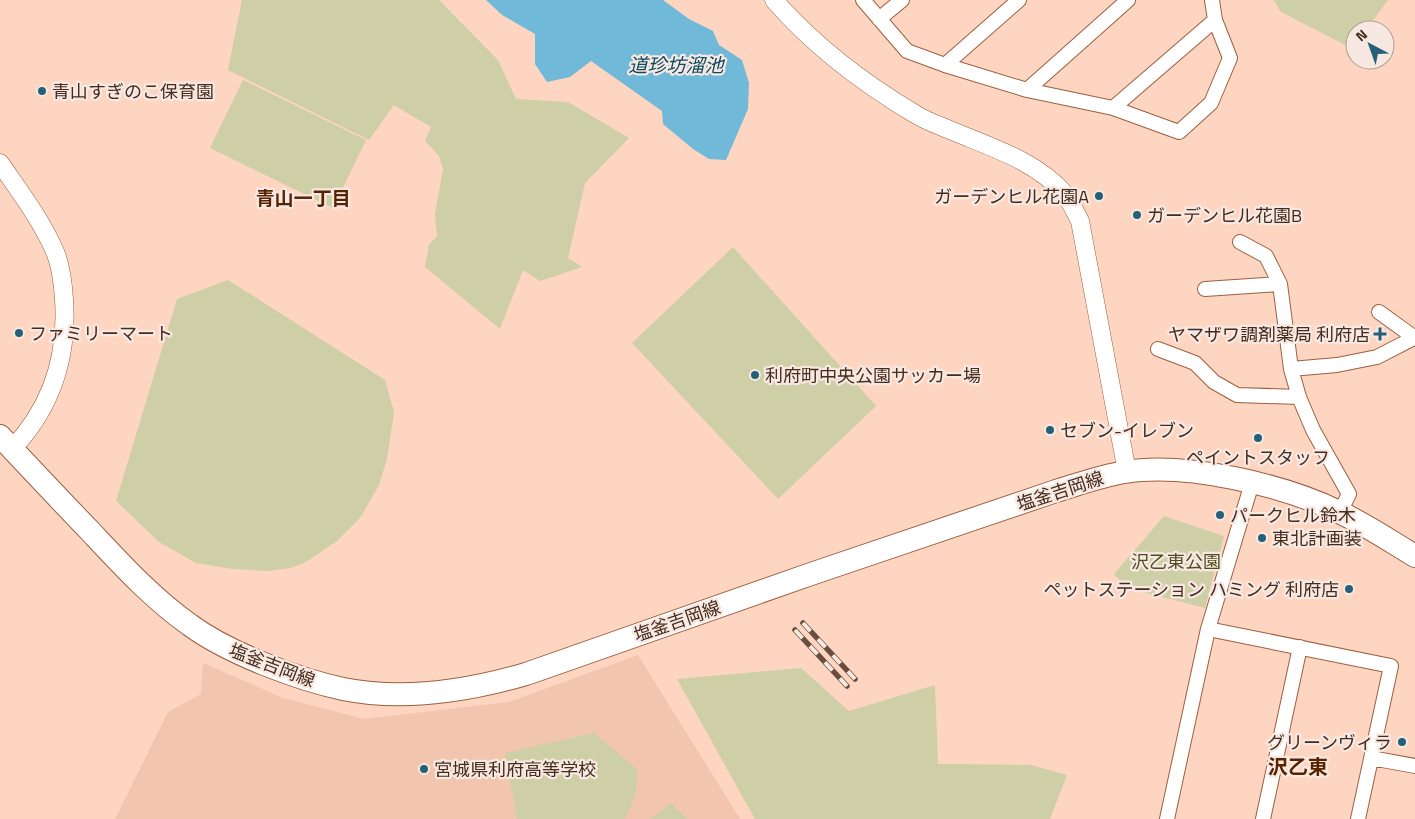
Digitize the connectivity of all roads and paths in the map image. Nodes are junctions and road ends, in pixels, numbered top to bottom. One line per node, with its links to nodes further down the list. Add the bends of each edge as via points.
1 (774, 0): 22 (street, via 823,50 859,77 917,115 1034,167 1066,196 1080,220)
2 (863, 0): 7 (street)
3 (902, 0): 7 (street)
4 (1019, 0): 9 (street)
5 (1128, 0): 10 (street)
6 (1212, 0): 8 (street)
7 (879, 19): 9 (street, via 907,51)
8 (1215, 20): 11 (street); 11 (street, via 1230,58 1212,103 1179,132)
9 (944, 65): 10 (street)
10 (1027, 90): 11 (street)
11 (1112, 108)
12 (0, 163): 21 (street, via 35,214 57,256 63,282 65,317 59,370 50,393 33,425)
13 (1240, 242): 14 (street, via 1266,256)
14 (1280, 284): 15 (street); 19 (street)
15 (1205, 289)
16 (1379, 312): 17 (street)
17 (1415, 338): 19 (street, via 1377,357)
18 (1158, 349): 20 (street, via 1195,363 1214,382 1237,395)
19 (1291, 369): 20 (street)
20 (1299, 396): 24 (street, via 1349,494)
21 (6, 442): 22 (main road, 塩釜吉岡線, via 139,582 210,639 312,682 345,690 410,694 456,691 497,683 1056,491)
22 (1127, 472): 23 (main road, 塩釜吉岡線, via 1177,470)
23 (1252, 483): 24 (main road, 塩釜吉岡線); 26 (street)
24 (1340, 512): 25 (main road, 塩釜吉岡線)
25 (1415, 556)
26 (1208, 629): 27 (street); 30 (street)
27 (1300, 647): 28 (street, via 1391,666); 31 (street)
28 (1371, 758): 29 (street); 32 (street)
29 (1415, 766)
30 (1167, 819)
31 (1263, 819)
32 (1358, 819)

